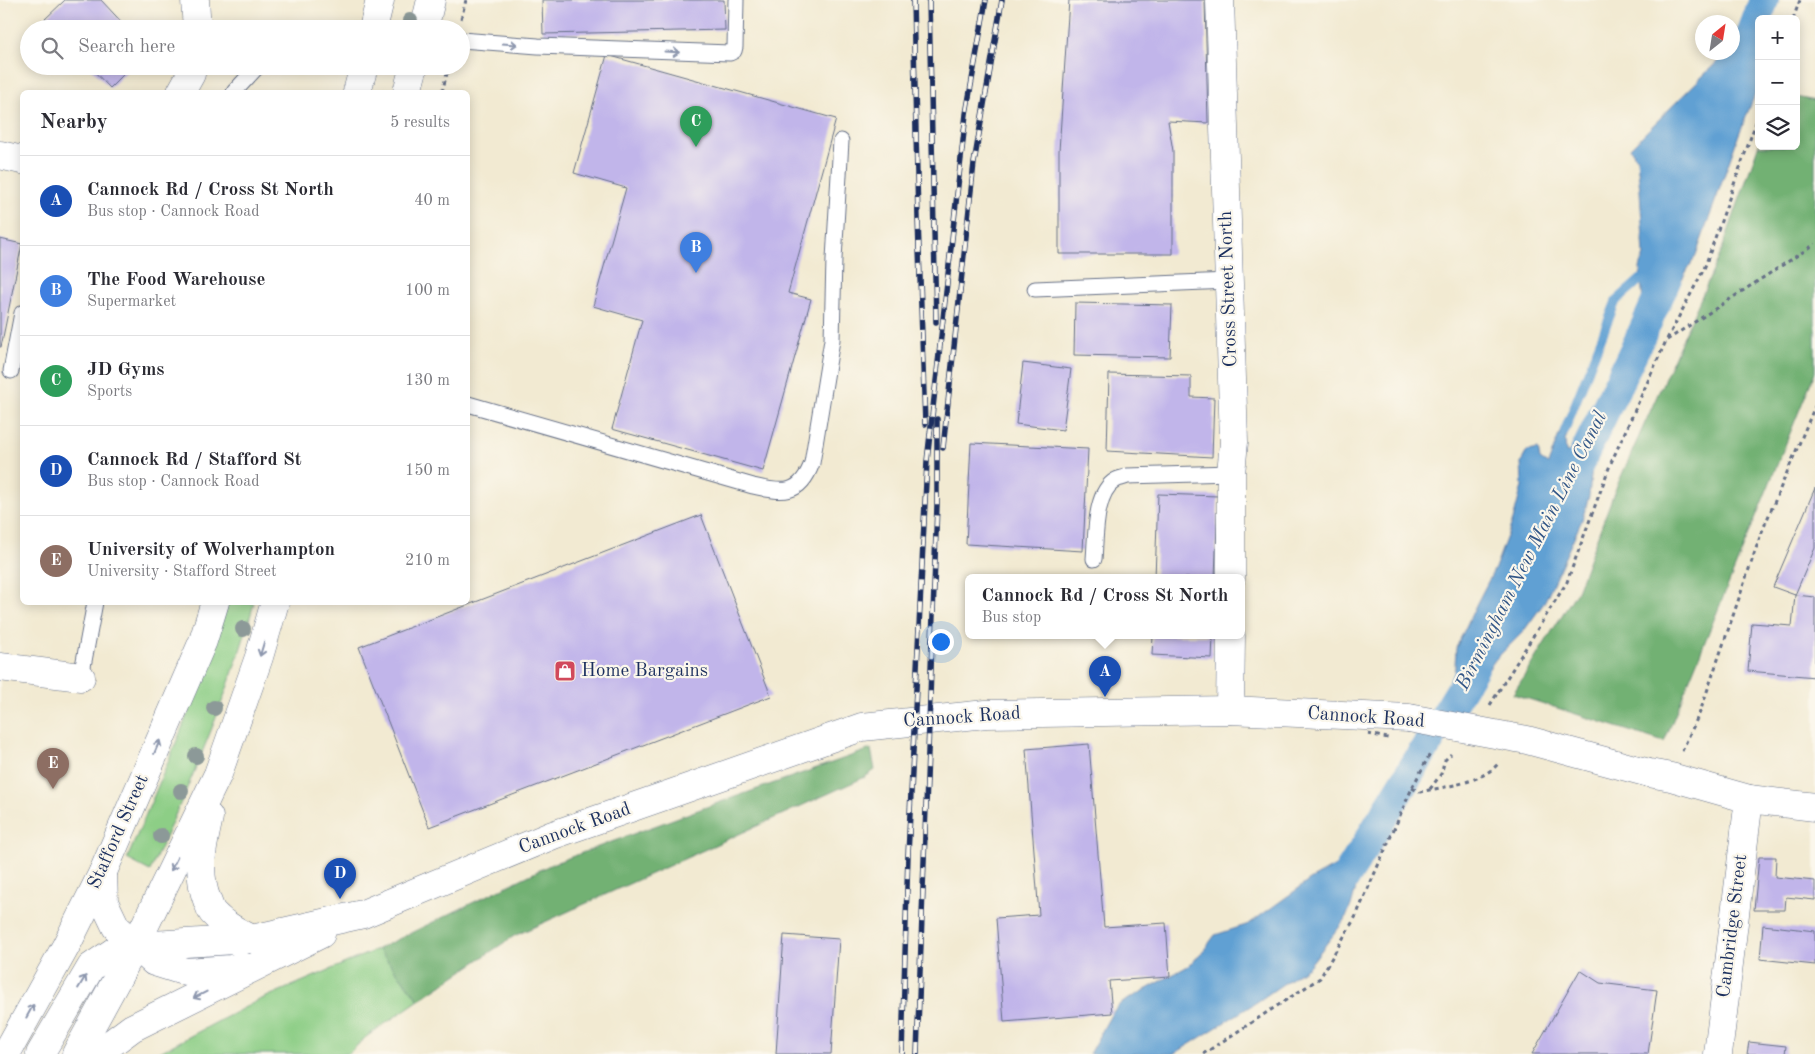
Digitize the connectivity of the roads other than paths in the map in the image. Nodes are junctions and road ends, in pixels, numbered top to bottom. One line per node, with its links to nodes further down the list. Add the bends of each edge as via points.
1 (195, 0): 6 (main road)
2 (380, 0): 7 (main road)
3 (431, 0): 8 (main road)
4 (736, 0): 9 (lane, one-way to 4, via 730,53 736,47)
5 (1220, 0): 21 (main road, Cross Street North)
6 (196, 20)
7 (375, 20)
8 (426, 20)
9 (470, 41)
10 (190, 75): 14 (main road)
11 (250, 75): 15 (lane)
12 (362, 75): 16 (main road)
13 (412, 75): 17 (main road)
14 (181, 90)
15 (236, 90)
16 (358, 90)
17 (408, 90)
18 (841, 141): 25 (lane, via 832,340 812,463 807,477 794,488 783,492 753,486)
19 (0, 155): 20 (main road)
20 (20, 160)
21 (1229, 281): 22 (lane); 26 (main road, Cross Street North)
22 (1036, 289)
23 (20, 324): 24 (lane)
24 (11, 371)
25 (470, 405)
26 (1232, 473): 27 (lane, via 1127,476 1115,481 1106,490 1098,508); 28 (main road, Cross Street North)
27 (1094, 558)
28 (1231, 574)
29 (94, 605): 34 (lane)
30 (214, 605): 39 (main road, Stafford Street, one-way to 30, via 203,640)
31 (274, 605): 36 (main road, one-way to 36, via 260,657)
32 (1231, 639): 35 (main road)
33 (0, 667): 34 (main road)
34 (81, 677)
35 (1230, 710): 37 (main road, Cannock Road, bridge, via 1409,718 1527,740); 40 (main road, Cannock Road, via 986,714 862,727 553,835)
36 (218, 774): 41 (main road, via 201,852 203,890 212,912 229,927); 42 (main road, one-way to 42)
37 (1749, 799): 38 (main road, Cannock Road); 48 (main road, Cambridge Street)
38 (1815, 808)
39 (103, 872): 42 (main road, via 104,902 116,927); 44 (main road, Stafford Street, one-way to 39)
40 (363, 914): 41 (main road, Cannock Road); 43 (main road)
41 (252, 939): 42 (main road, Cannock Road)
42 (135, 946): 43 (main road, via 154,962 186,972 231,970); 45 (main road, Cannock Road, one-way to 42, via 91,967 119,948); 46 (main road)
43 (275, 957): 47 (main road, one-way to 47, via 132,1028)
44 (6, 1054)
45 (40, 1054)
46 (76, 1054)
47 (97, 1054)
48 (1718, 1054)

